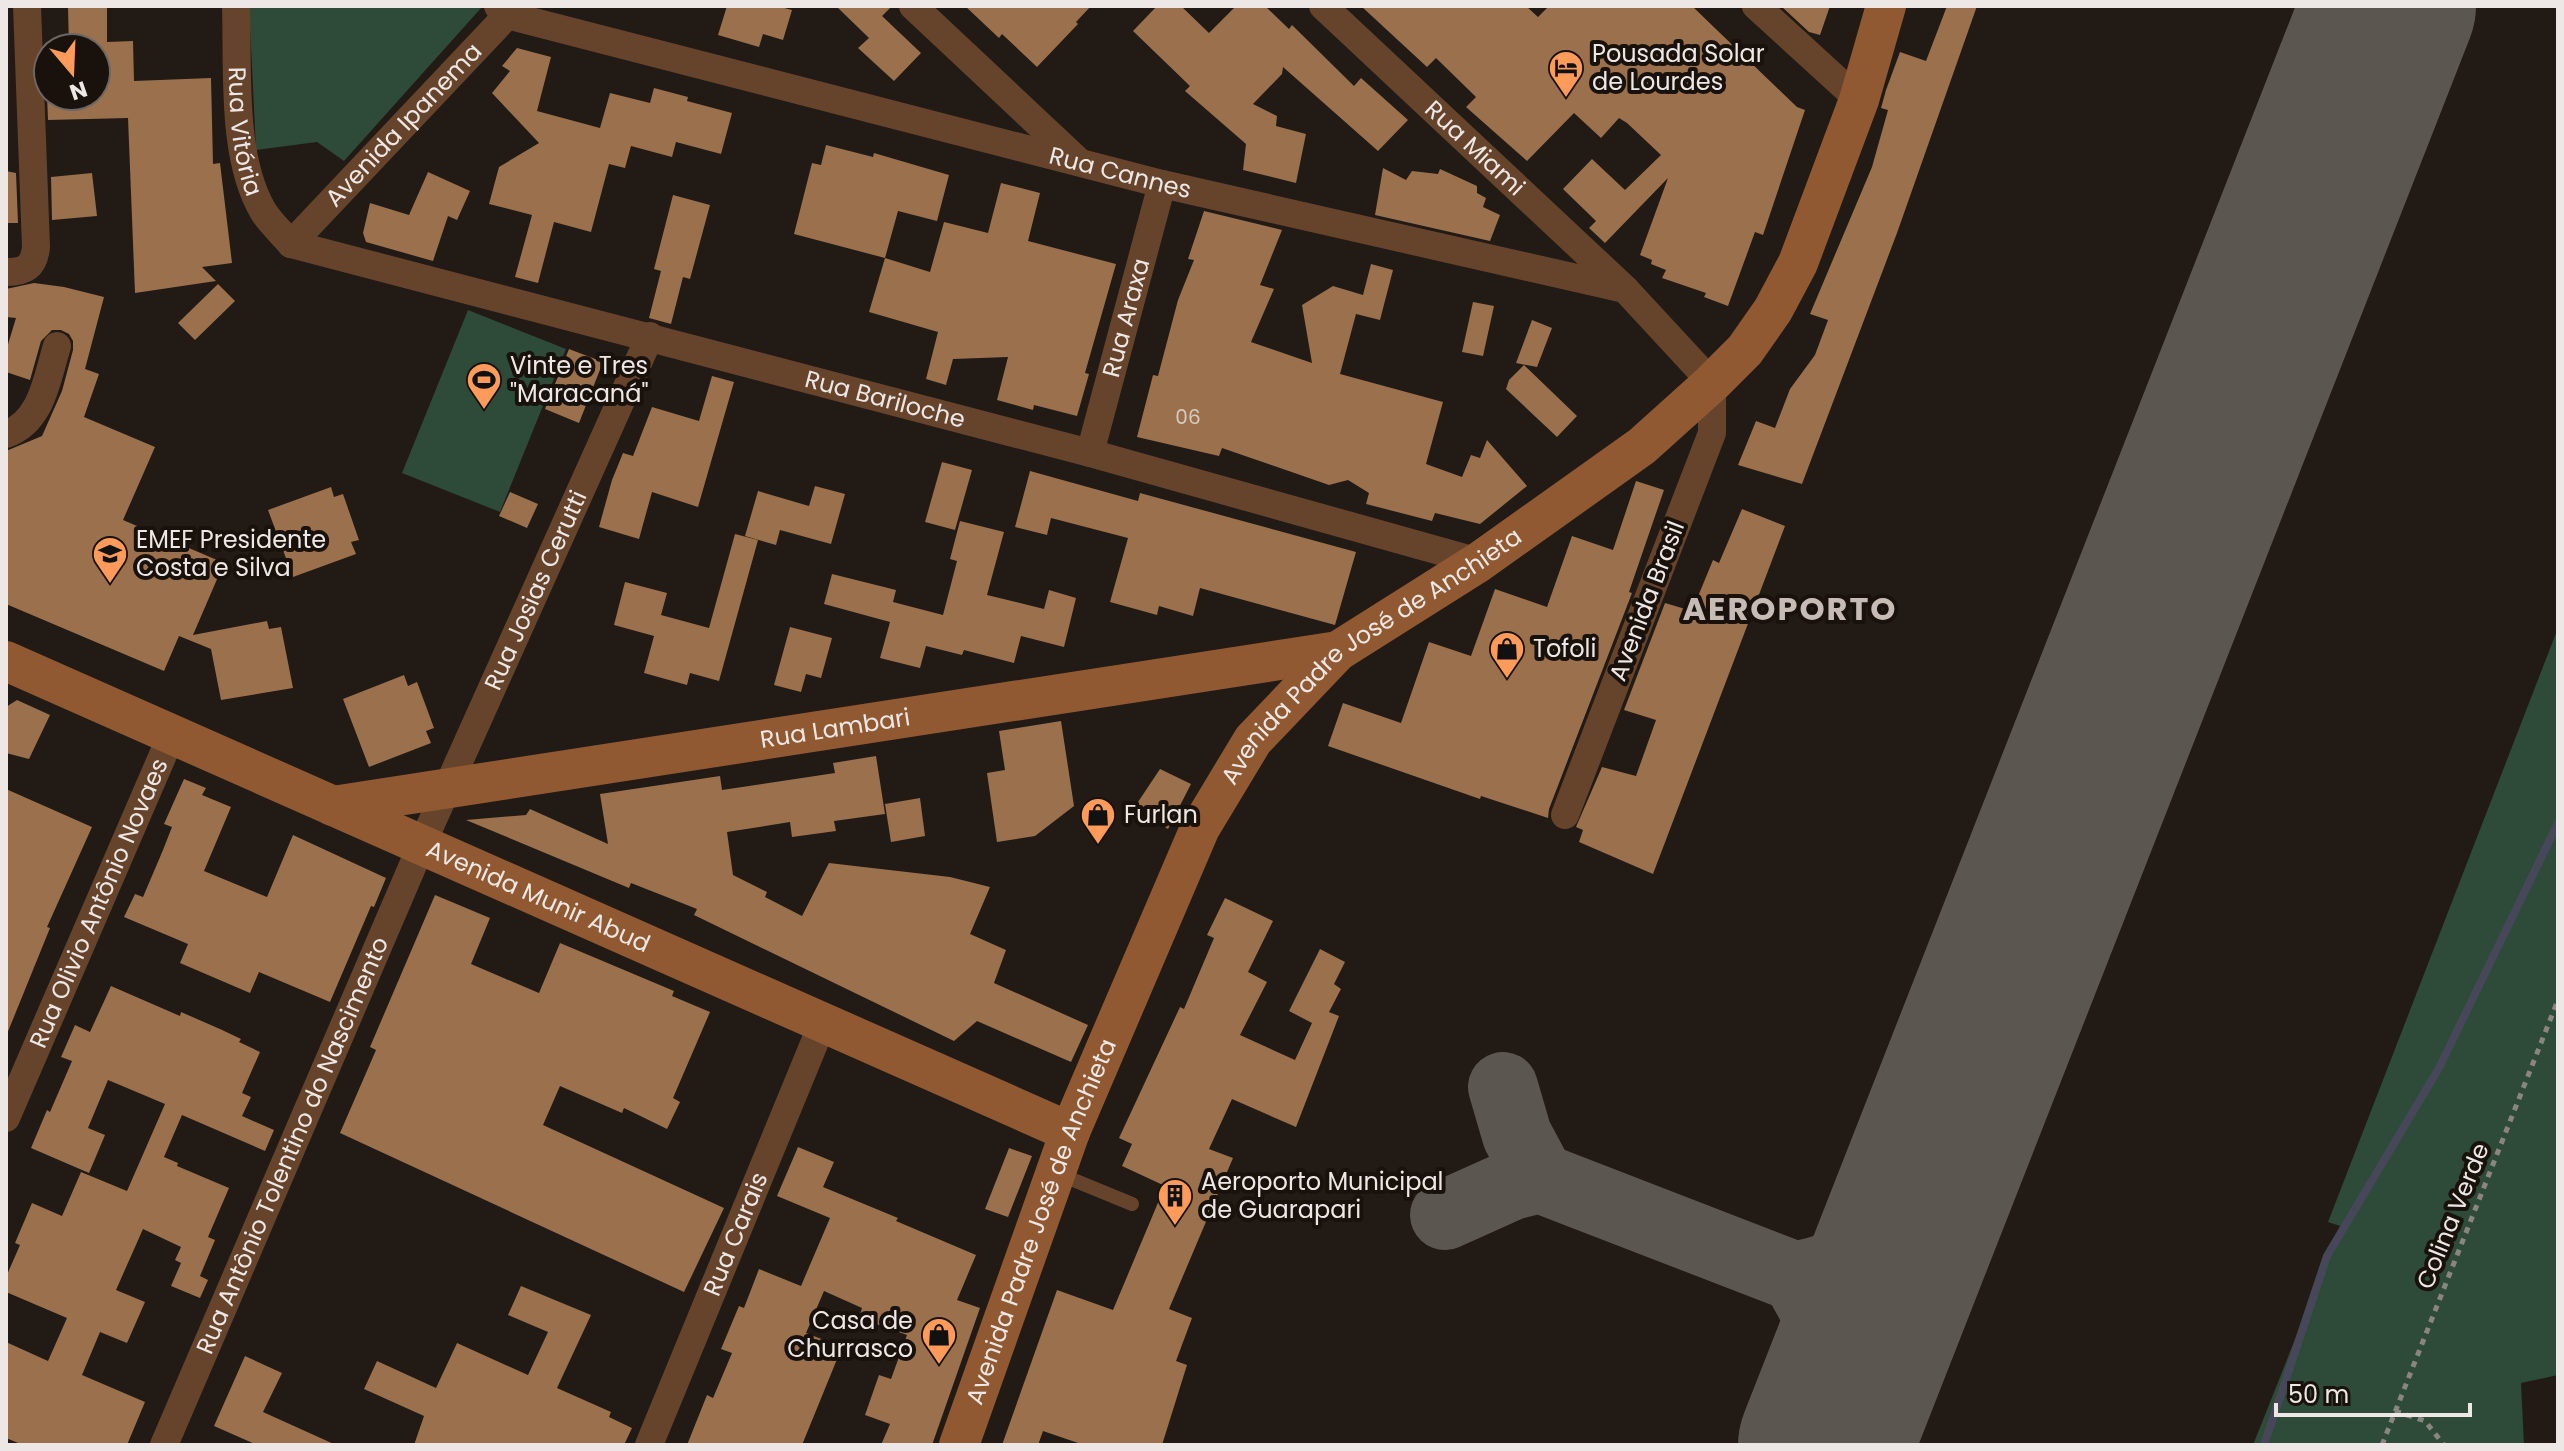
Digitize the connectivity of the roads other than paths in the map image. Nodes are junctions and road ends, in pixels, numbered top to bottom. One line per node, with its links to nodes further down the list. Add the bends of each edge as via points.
1 (27, 6): 12 (street, via 36,247 31,267)
2 (236, 6): 11 (street, Rua Vitória, via 242,154 264,213)
3 (913, 6): 9 (street)
4 (1323, 6): 13 (street, Rua Miami)
5 (1756, 6): 8 (street)
6 (1886, 6): 8 (street, Avenida Padre José de Anchieta)
7 (507, 9): 9 (street, Rua Cannes); 11 (street, Avenida Ipanema)
8 (1859, 100): 16 (street, Avenida Padre José de Anchieta, via 1798,263 1745,350)
9 (1079, 162): 10 (street, Rua Cannes)
10 (1162, 184): 13 (street, Rua Cannes); 18 (street, Rua Araxa)
11 (291, 244): 14 (street, Rua Bariloche)
12 (6, 272)
13 (1625, 289): 16 (street)
14 (650, 336): 18 (street, Rua Bariloche); 23 (street, Rua Josias Cerutti)
15 (57, 346): 17 (street, via 31,418)
16 (1712, 383): 19 (street, Avenida Padre José de Anchieta, via 1642,446); 25 (street, Avenida Brasil, via 1712,433)
17 (6, 434)
18 (1090, 453): 19 (street, Rua Bariloche)
19 (1479, 562): 20 (street, Avenida Padre José de Anchieta)
20 (1338, 651): 23 (street, Rua Lambari); 29 (street, Avenida Padre José de Anchieta, via 1253,740 1200,828)
21 (6, 661): 22 (street, Avenida Munir Abud)
22 (172, 734): 24 (street, Avenida Munir Abud); 28 (street, Rua Olivio Antônio Novaes)
23 (447, 788): 24 (street, Rua Lambari); 26 (street, Rua Josias Cerutti)
24 (333, 806): 26 (street, Avenida Munir Abud)
25 (1565, 815)
26 (422, 844): 27 (street, Avenida Munir Abud); 32 (street, Rua Antônio Tolentino do Nascimento)
27 (823, 1022): 29 (street, Avenida Munir Abud); 33 (street, Rua Carais)
28 (6, 1118)
29 (1070, 1132): 30 (street, Avenida Padre José de Anchieta)
30 (1056, 1173): 31 (lane); 34 (street, Avenida Padre José de Anchieta)
31 (1132, 1204)
32 (164, 1445)
33 (649, 1445)
34 (959, 1445)

